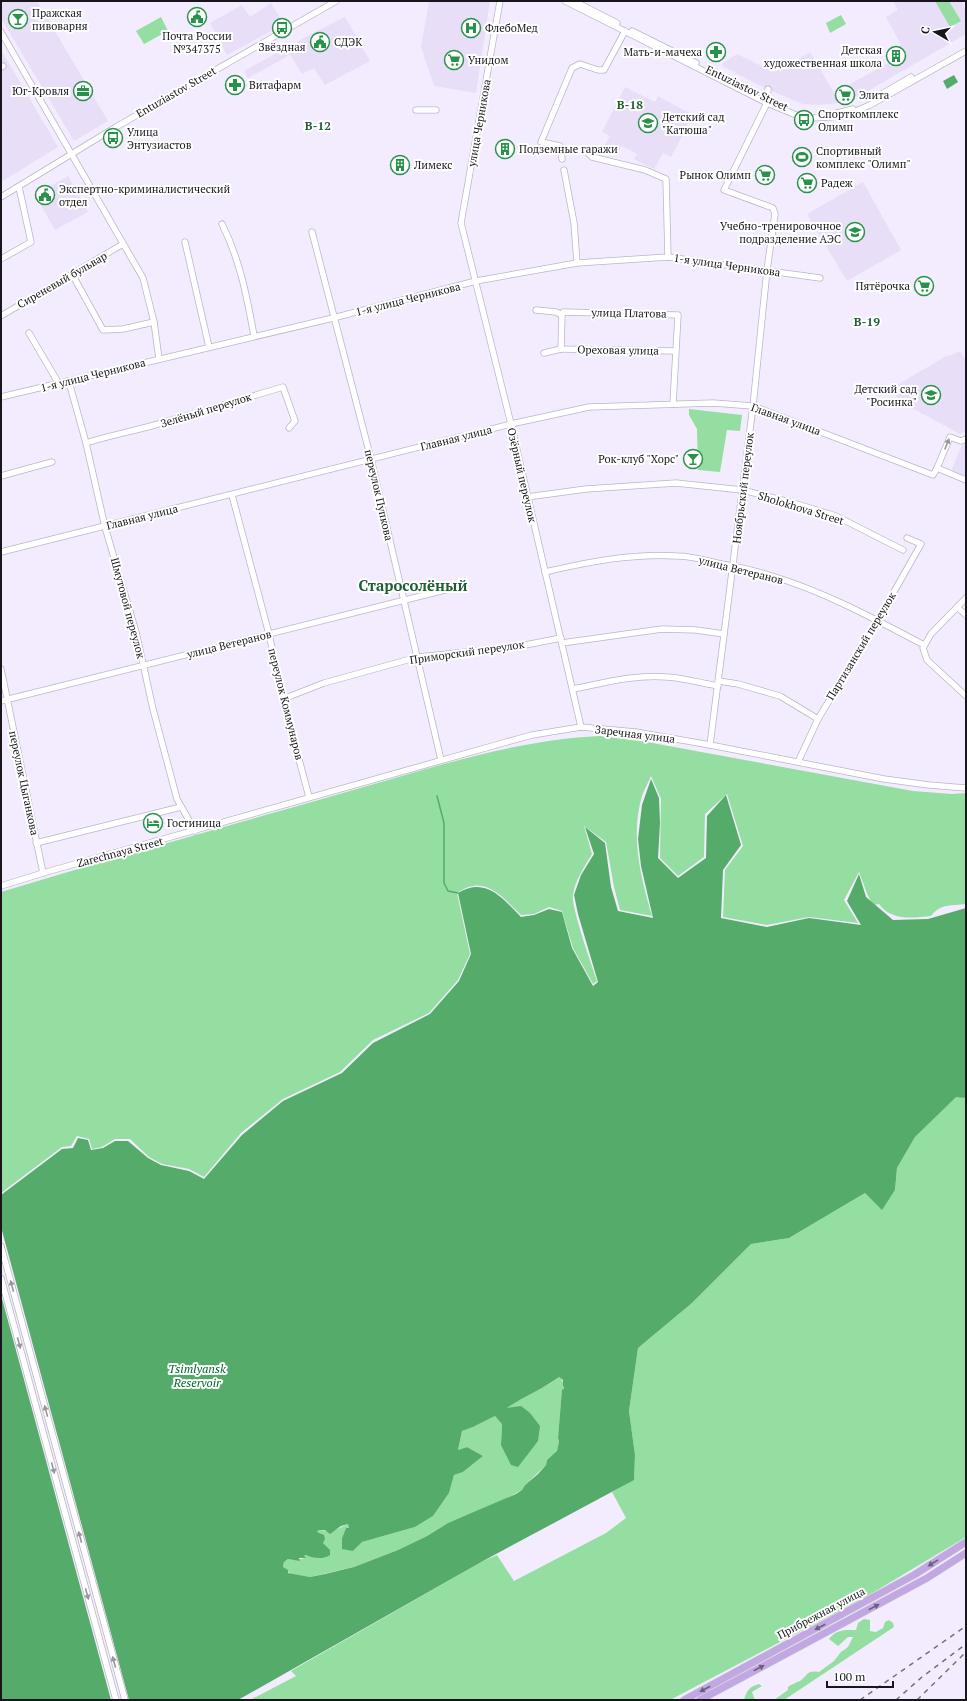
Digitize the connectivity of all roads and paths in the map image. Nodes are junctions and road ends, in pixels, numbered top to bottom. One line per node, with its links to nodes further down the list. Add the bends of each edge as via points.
1 (336, 1): 16 (street, Entuziastov Street, via 122,123)
2 (342, 1): 16 (street)
3 (499, 1): 21 (street, улица Черникова)
4 (565, 1): 8 (street)
5 (574, 1): 12 (street, Entuziastov Street)
6 (1, 29): 16 (street)
7 (1, 32): 16 (street)
8 (625, 32): 12 (street); 17 (street, via 604,70 580,64 572,68 541,142 560,146)
9 (966, 48): 12 (street, Entuziastov Street, via 869,102 842,112 814,116)
10 (966, 51): 12 (street, via 870,106 844,116 813,118 796,115)
11 (768, 89): 12 (street)
12 (767, 101): 29 (street, Ноябрьский переулок, via 724,190 773,208 775,214)
13 (416, 110): 14 (street)
14 (436, 110)
15 (588, 153): 26 (street, via 592,157 645,170 666,179)
16 (74, 155): 19 (street, Entuziastov Street); 25 (street)
17 (562, 159)
18 (564, 170): 28 (street, via 574,223)
19 (19, 187): 20 (street, Entuziastov Street); 27 (street, via 31,242)
20 (1, 197)
21 (461, 223): 32 (street, Озёрный переулок)
22 (222, 224): 39 (street, via 233,245 241,270)
23 (312, 232): 36 (street, переулок Пупкова)
24 (185, 242): 40 (street)
25 (123, 244): 30 (street, Сиреневый бульвар); 37 (street, via 143,278)
26 (668, 257): 28 (street, 1-я улица Черникова); 29 (street, 1-я улица Черникова)
27 (1, 259)
28 (577, 263): 32 (street, 1-я улица Черникова)
29 (767, 270): 31 (street, 1-я улица Черникова); 49 (street, Ноябрьский переулок)
30 (72, 274): 35 (street, Сиреневый бульвар); 37 (street, via 102,330 123,329)
31 (820, 278)
32 (476, 281): 36 (street, 1-я улица Черникова); 50 (street, Озёрный переулок)
33 (536, 310): 34 (street)
34 (563, 314): 41 (street, Ореховая улица); 42 (street, улица Платова, via 678,315)
35 (1, 316)
36 (333, 318): 39 (street, 1-я улица Черникова); 54 (street, переулок Пупкова)
37 (154, 322): 44 (street)
38 (29, 333): 46 (street)
39 (254, 336): 40 (street, 1-я улица Черникова)
40 (209, 347): 44 (street, 1-я улица Черникова)
41 (561, 349): 42 (street, Ореховая улица); 43 (street, Ореховая улица)
42 (676, 351): 48 (street, улица Платова)
43 (544, 353)
44 (160, 359): 45 (street, 1-я улица Черникова)
45 (70, 382): 46 (street, 1-я улица Черникова); 53 (street, Шмутовой переулок)
46 (59, 384): 47 (street, 1-я улица Черникова)
47 (1, 397)
48 (673, 404): 49 (street, Главная улица); 50 (street, Главная улица, via 589,407)
49 (753, 406): 56 (street, Главная улица, via 933,475); 59 (street, Ноябрьский переулок)
50 (511, 424): 54 (street, Главная улица); 61 (street, Озёрный переулок)
51 (289, 428): 53 (street, Зелёный переулок, via 295,421 283,387 227,405)
52 (966, 439): 56 (street, one-way to 52, via 950,437 961,441)
53 (86, 443): 62 (street, Шмутовой переулок)
54 (371, 459): 60 (street, Главная улица); 70 (street, переулок Пупкова)
55 (52, 462): 57 (street)
56 (937, 468): 58 (street)
57 (1, 476)
58 (966, 480)
59 (742, 490): 61 (street, Sholokhova Street, via 676,483); 64 (street, Sholokhova Street, via 836,516); 66 (street, Ноябрьский переулок)
60 (232, 495): 62 (street, Главная улица); 74 (street, переулок Коммунаров)
61 (527, 496): 67 (street, Озёрный переулок)
62 (106, 527): 65 (street, Главная улица); 79 (street, Шмутовой переулок)
63 (907, 538): 73 (street, Партизанский переулок, via 921,544)
64 (903, 550)
65 (1, 552)
66 (733, 566): 67 (street, улица Ветеранов, via 678,556 648,556 579,564); 73 (street, улица Ветеранов, via 772,575); 75 (street, Ноябрьский переулок)
67 (545, 572): 76 (street, Озёрный переулок)
68 (457, 587): 70 (street, улица Ветеранов)
69 (966, 598): 71 (street)
70 (404, 600): 74 (street, улица Ветеранов); 78 (street, переулок Пупкова)
71 (958, 607): 72 (street); 77 (street, via 931,634)
72 (966, 615)
73 (878, 620): 77 (street, улица Ветеранов); 87 (street, Партизанский переулок)
74 (269, 634): 79 (street, улица Ветеранов); 84 (street, переулок Коммунаров)
75 (724, 634): 76 (street, Приморский переулок, via 662,629); 81 (street, Ноябрьский переулок)
76 (561, 640): 78 (street, Приморский переулок); 82 (street, Озёрный переулок)
77 (924, 645): 83 (street, via 927,660)
78 (418, 657): 84 (street, Приморский переулок, via 324,683); 90 (street, переулок Пупкова)
79 (144, 665): 85 (street, улица Ветеранов); 94 (street, Шмутовой переулок, via 153,708)
80 (1, 669): 85 (street, переулок Цыганкова)
81 (718, 683): 82 (street, via 649,676); 87 (street, via 738,684 780,696); 89 (street, Ноябрьский переулок)
82 (573, 689): 88 (street, Озёрный переулок)
83 (966, 696)
84 (283, 699): 93 (street, переулок Коммунаров)
85 (7, 700): 86 (street, улица Ветеранов); 96 (street, переулок Цыганкова)
86 (1, 701)
87 (818, 719): 91 (street, Партизанский переулок)
88 (581, 727): 89 (street, Заречная улица, via 636,732); 90 (street, Заречная улица, via 532,735)
89 (710, 745): 91 (street, Заречная улица)
90 (441, 760): 93 (street, Заречная улица)
91 (798, 762): 92 (street, Заречная улица, via 884,778)
92 (966, 788)
93 (309, 797): 95 (street, Zarechnaya Street)
94 (181, 807): 95 (street, Шмутовой переулок); 96 (street)
95 (195, 831): 97 (street, Zarechnaya Street)
96 (36, 843): 97 (street, переулок Цыганкова)
97 (43, 873): 98 (street, Zarechnaya Street)
98 (1, 886)
99 (1, 1246): 104 (street, one-way to 99)
100 (1, 1278): 103 (street, one-way to 103)
101 (966, 1542): 105 (main road, Прибрежная улица, one-way to 105, via 914,1575)
102 (966, 1553): 106 (main road, Прибрежная улица, one-way to 102, via 927,1578)
103 (116, 1700)
104 (125, 1700)
105 (684, 1700)
106 (700, 1700)

